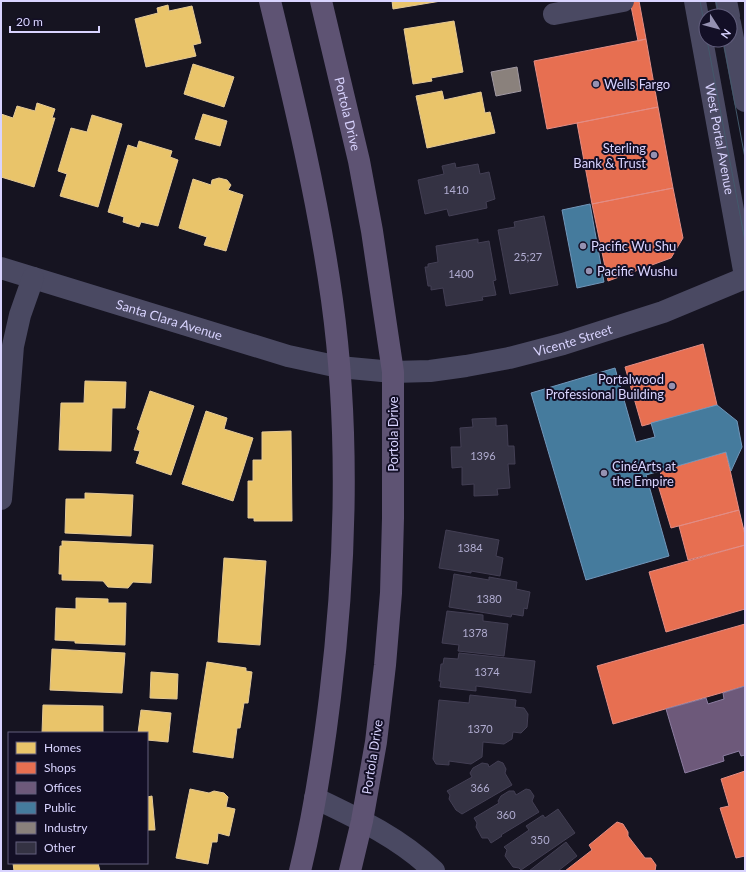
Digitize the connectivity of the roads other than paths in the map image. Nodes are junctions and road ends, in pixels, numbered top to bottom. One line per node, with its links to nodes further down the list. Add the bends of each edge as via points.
1 (270, 1): 12 (main road, via 311,179 331,292)
2 (320, 1): 13 (main road, Portola Drive, via 359,161)
3 (624, 1): 5 (street)
4 (695, 1): 9 (street, West Portal Avenue)
5 (554, 14)
6 (735, 48): 7 (street)
7 (745, 102)
8 (1, 268): 10 (street, Santa Clara Avenue)
9 (745, 277): 13 (street, Vicente Street, via 663,312 564,344 466,366 430,371)
10 (33, 278): 11 (street); 12 (street, Santa Clara Avenue, via 288,356)
11 (7, 342): 14 (street)
12 (339, 366): 13 (street, Vicente Street); 15 (main road, via 344,447 341,589)
13 (393, 372): 16 (main road, Portola Drive, via 390,593 376,742)
14 (1, 499)
15 (315, 798): 16 (street); 17 (main road)
16 (362, 821): 18 (main road, Portola Drive); 19 (street, via 411,851)
17 (300, 871)
18 (350, 871)
19 (434, 871)

